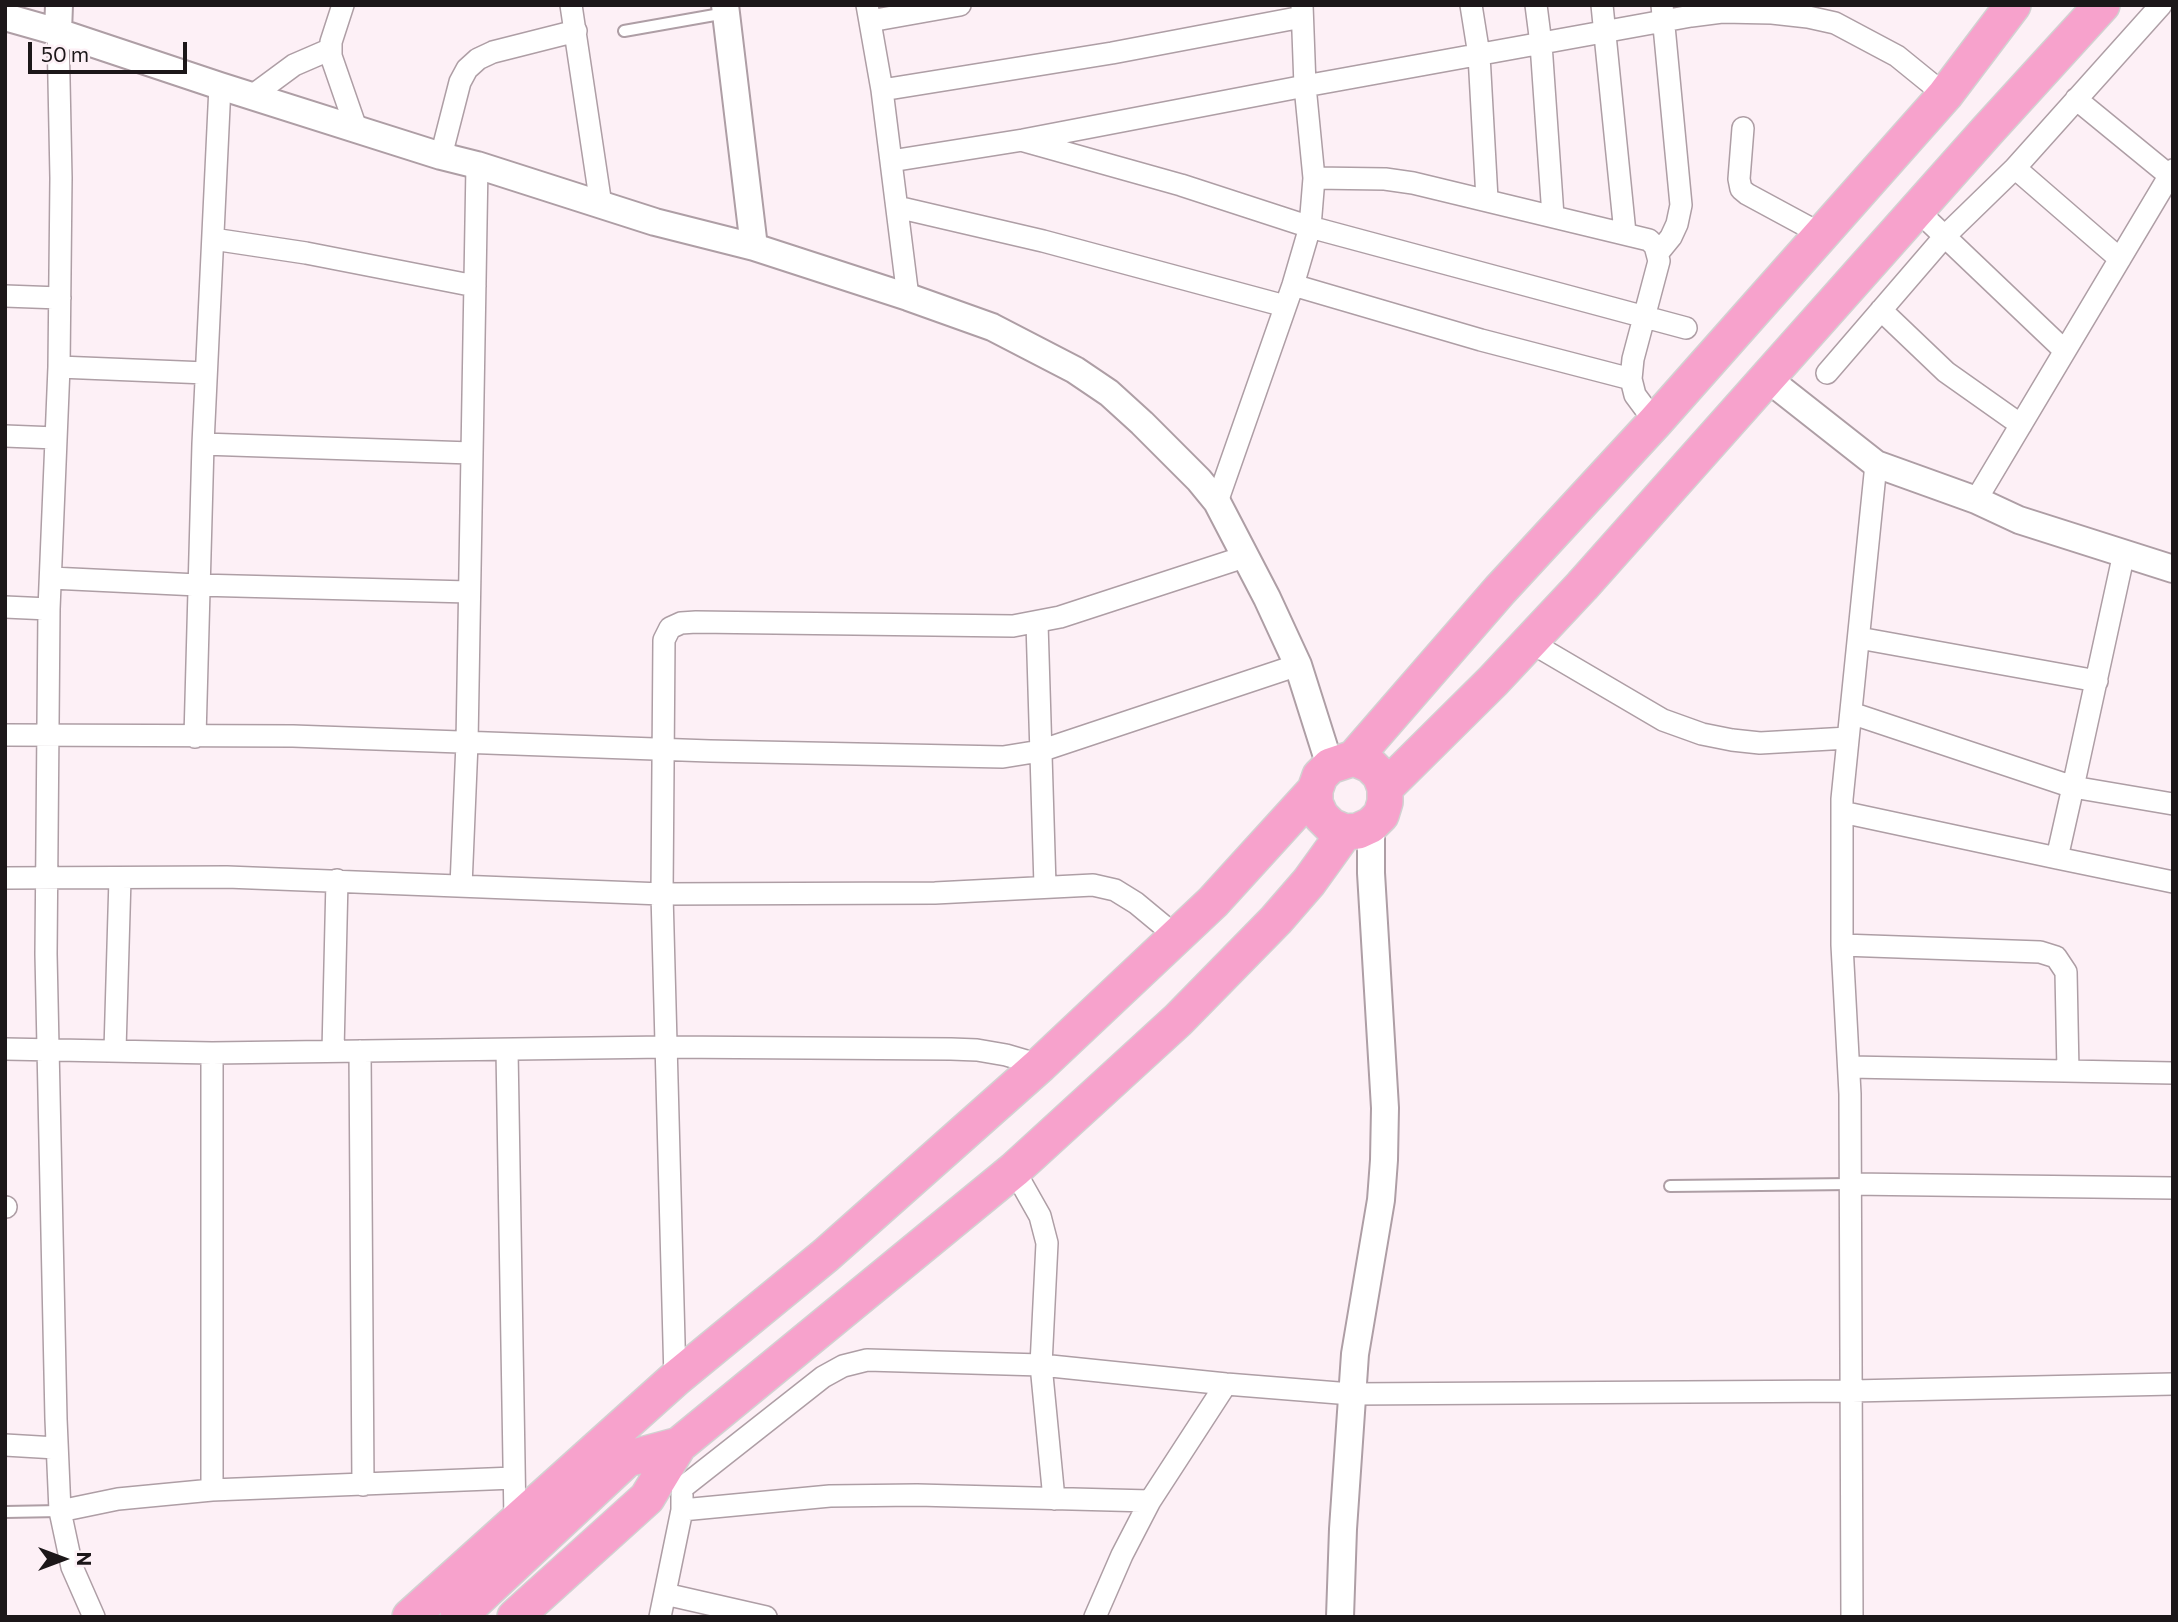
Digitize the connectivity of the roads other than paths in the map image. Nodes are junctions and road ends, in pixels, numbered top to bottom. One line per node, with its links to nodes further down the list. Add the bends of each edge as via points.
1 (59, 5): 19 (street)
2 (343, 5): 22 (street)
3 (571, 5): 17 (street)
4 (960, 5): 14 (street)
5 (1471, 5): 23 (street)
6 (1536, 5): 21 (street)
7 (1602, 5): 20 (street)
8 (2102, 5): 42 (highway)
9 (2161, 5): 29 (street)
10 (2011, 6): 27 (highway)
11 (725, 9): 18 (lane); 49 (street)
12 (1722, 9): 15 (street); 27 (street, via 1835,23 1898,56)
13 (1302, 11): 25 (street); 26 (street, via 1112,53)
14 (868, 13): 26 (street)
15 (1664, 13): 20 (street); 50 (street, via 1681,205 1671,237)
16 (5, 17): 19 (street)
17 (576, 31): 33 (street, via 493,52 467,69); 40 (street)
18 (624, 31)
19 (58, 32): 24 (street); 56 (street)
20 (1606, 32): 21 (street); 45 (street)
21 (1541, 44): 23 (street); 43 (street)
22 (331, 49): 28 (street, via 294,65); 30 (street, via 335,74)
23 (1479, 55): 25 (street); 39 (street)
24 (220, 86): 28 (street); 48 (street)
25 (1305, 86): 32 (street); 38 (street)
26 (882, 90): 34 (street)
27 (1945, 95): 46 (highway)
28 (252, 96): 30 (street)
29 (2076, 99): 36 (street); 37 (street)
30 (356, 128): 33 (street)
31 (1743, 128): 46 (street, via 1741,189)
32 (1023, 141): 34 (street); 44 (street)
33 (441, 156): 35 (street)
34 (891, 161): 41 (street)
35 (477, 165): 40 (street); 53 (street)
36 (2015, 168): 47 (street); 51 (street)
37 (2171, 173): 51 (street)
38 (1314, 178): 39 (street, via 1385,179); 44 (street)
39 (1487, 199): 43 (street)
40 (601, 205): 49 (street)
41 (897, 207): 55 (street); 57 (street)
42 (1917, 210): 47 (street); 66 (highway)
43 (1553, 216): 45 (street)
44 (1310, 227): 52 (street); 59 (street)
45 (1625, 233): 50 (street, via 1650,240)
46 (1821, 234): 67 (highway)
47 (1945, 236): 58 (street); 61 (street)
48 (213, 239): 53 (street); 63 (street)
49 (754, 247): 55 (street)
50 (1658, 253): 59 (street)
51 (2120, 259): 61 (street)
52 (1293, 285): 57 (street); 65 (street)
53 (475, 286): 72 (street)
54 (5, 296): 56 (street)
55 (908, 297): 75 (street, via 992,327 1075,370 1142,423)
56 (60, 298): 62 (street)
57 (1285, 306): 75 (street)
58 (1881, 310): 64 (street); 68 (street, via 1946,372)
59 (1643, 316): 60 (street); 65 (street)
60 (1686, 328)
61 (2065, 351): 68 (street)
62 (59, 367): 63 (street); 70 (street)
63 (206, 373): 71 (street)
64 (1827, 373)
65 (1631, 379): 67 (street, via 1634,395)
66 (1768, 379): 73 (street); 86 (highway)
67 (1655, 422): 97 (highway)
68 (2021, 425): 74 (street)
69 (5, 436): 70 (street)
70 (56, 438): 79 (street)
71 (203, 444): 72 (street); 80 (street)
72 (471, 453): 81 (street)
73 (1876, 464): 74 (street); 85 (street)
74 (1976, 500): 76 (street, via 2019,520)
75 (1217, 502): 77 (street)
76 (2124, 553): 78 (street); 88 (street)
77 (1247, 556): 84 (street); 87 (street)
78 (2173, 569)
79 (51, 578): 80 (street); 83 (street)
80 (198, 585): 81 (street); 92 (street)
81 (469, 592): 94 (street)
82 (5, 607): 83 (street)
83 (49, 609): 90 (street)
84 (1037, 623): 95 (street, via 681,623 670,628 664,640); 96 (street)
85 (1858, 638): 88 (street); 89 (street)
86 (1530, 642): 93 (street, via 1663,720 1702,734 1760,743); 99 (highway)
87 (1298, 665): 96 (street); 97 (street)
88 (2097, 681): 98 (street)
89 (1851, 713): 93 (street); 98 (street)
90 (47, 734): 91 (street); 92 (street); 106 (street)
91 (5, 735)
92 (195, 737): 94 (street)
93 (1848, 738): 101 (street)
94 (467, 743): 95 (street); 109 (street)
95 (662, 749): 96 (street, via 1003,757); 111 (street)
96 (1040, 751): 110 (street)
97 (1333, 771): 99 (highway, via 1370,765); 102 (highway, via 1315,803 1331,826); 112 (highway)
98 (2073, 787): 100 (street); 103 (street)
99 (1385, 788): 102 (highway, via 1381,815)
100 (2173, 804)
101 (1842, 812): 103 (street); 113 (street)
102 (1358, 829): 126 (highway, via 1178,1020); 135 (street, via 1371,873 1385,1108 1381,1200)
103 (2057, 858): 108 (street)
104 (5, 878): 106 (street)
105 (120, 878): 106 (street); 107 (street); 117 (street)
106 (47, 879): 116 (street)
107 (337, 880): 109 (street); 118 (street)
108 (2173, 882)
109 (461, 886): 111 (street)
110 (1045, 886): 111 (street, via 935,893); 112 (street, via 1093,885 1115,890)
111 (662, 894): 114 (street)
112 (1177, 937): 122 (highway)
113 (1842, 945): 123 (street); 124 (street, via 2040,952 2056,957 2066,972)
114 (666, 1047): 120 (street); 122 (street, via 977,1050); 131 (street)
115 (5, 1049): 116 (street)
116 (48, 1050): 117 (street); 138 (street)
117 (115, 1050): 121 (street)
118 (333, 1051): 119 (street); 121 (street)
119 (360, 1051): 120 (street); 140 (street)
120 (508, 1051): 139 (street)
121 (212, 1053): 142 (street)
122 (1040, 1065): 131 (highway, via 826,1255)
123 (1849, 1067): 124 (street); 127 (street)
124 (2068, 1071): 125 (street)
125 (2173, 1073)
126 (1014, 1170): 130 (street, via 1040,1216 1047,1243); 137 (highway)
127 (1851, 1184): 128 (lane); 129 (street); 134 (street)
128 (1670, 1186)
129 (2173, 1188)
130 (1041, 1365): 132 (street); 141 (street, via 867,1360 843,1366); 143 (street)
131 (675, 1379): 148 (highway)
132 (1226, 1384): 135 (street); 144 (street)
133 (2173, 1384): 134 (street)
134 (1853, 1391): 135 (street); 158 (street)
135 (1351, 1394): 157 (street)
136 (5, 1445): 138 (street)
137 (679, 1445): 141 (street); 152 (highway, via 627,1458); 153 (highway, via 647,1498)
138 (56, 1448): 146 (street)
139 (514, 1478): 140 (street); 148 (street)
140 (363, 1485): 142 (street)
141 (682, 1488): 145 (street)
142 (212, 1490): 146 (street, via 118,1499)
143 (1054, 1499): 144 (street); 145 (street, via 830,1496)
144 (1150, 1501): 156 (street)
145 (682, 1510): 149 (street)
146 (60, 1511): 147 (lane); 150 (street, via 72,1567)
147 (5, 1513)
148 (514, 1521): 151 (highway)
149 (665, 1594): 154 (street); 155 (street)
150 (94, 1617)
151 (410, 1617)
152 (458, 1617)
153 (515, 1617)
154 (660, 1617)
155 (766, 1617)
156 (1095, 1617)
157 (1340, 1617)
158 (1853, 1617)

